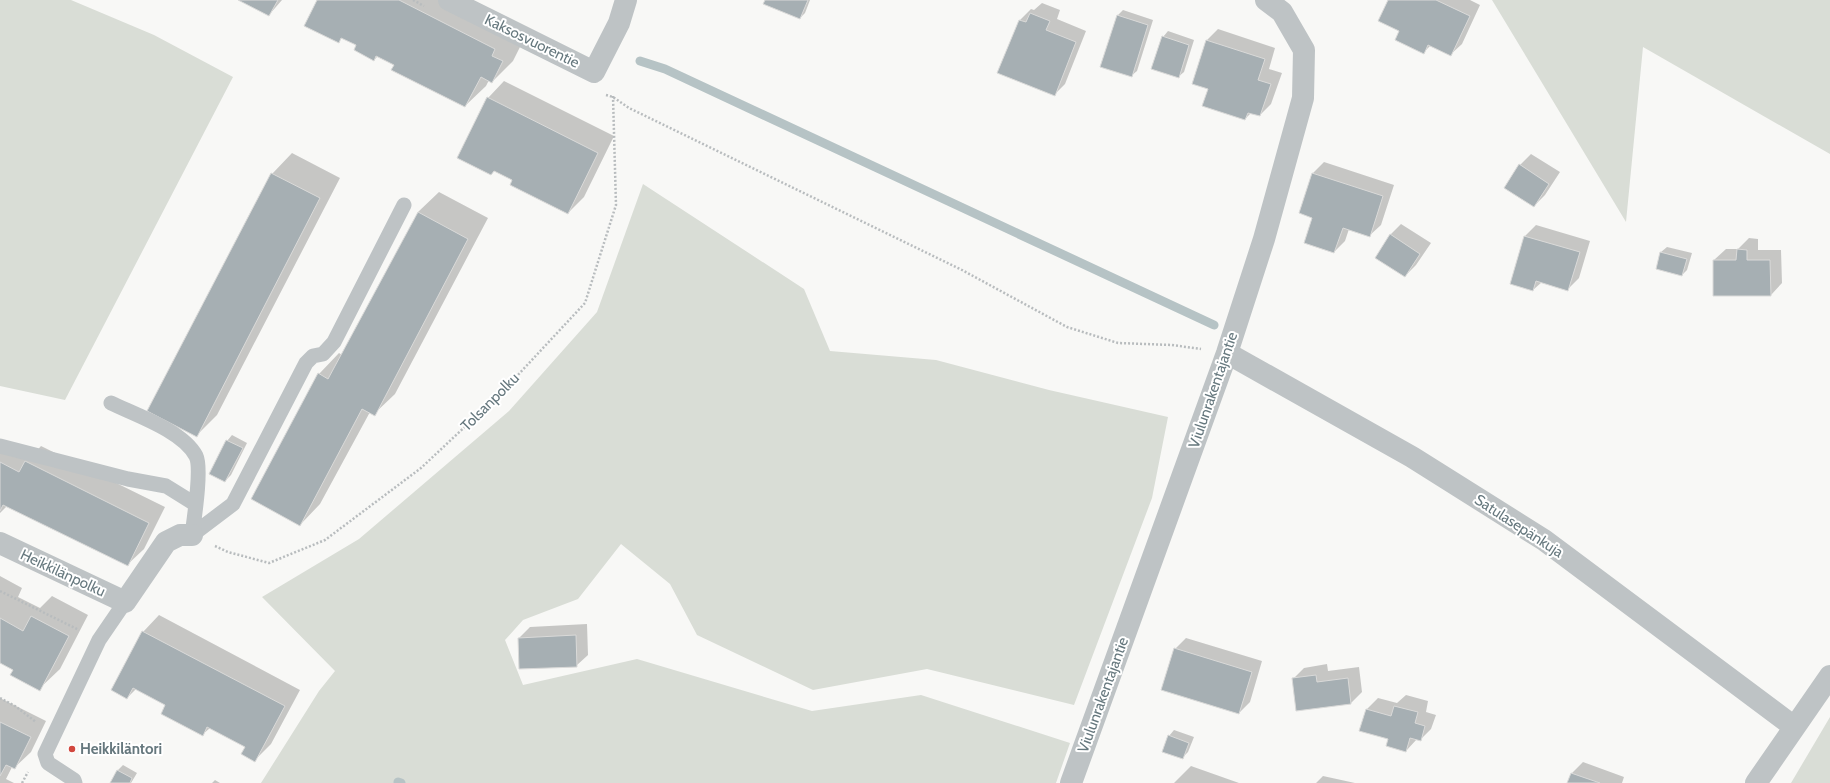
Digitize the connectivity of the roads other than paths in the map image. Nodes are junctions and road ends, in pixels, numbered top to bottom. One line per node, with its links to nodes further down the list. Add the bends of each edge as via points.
1 (449, 0): 2 (street, Kaksosvuorentie, via 594,72 619,24)
2 (626, 0)
3 (1266, 0): 5 (street, Viulunrakentajantie, via 1282,12 1304,50 1303,98 1264,239)
4 (404, 205): 9 (lane, via 334,342 323,354 313,356 306,363 233,504)
5 (1227, 353): 13 (street, Satulasepänkuja, via 1412,457 1544,540); 15 (street, Viulunrakentajantie)
6 (111, 403): 8 (lane, via 161,427 184,442 196,457 198,482)
7 (0, 446): 8 (lane, via 166,486)
8 (195, 504): 9 (lane)
9 (192, 535): 11 (street, via 180,535 166,542)
10 (0, 543): 11 (street, Heikkilänpolku)
11 (125, 602): 14 (lane, via 100,640 45,754 48,763)
12 (1830, 676): 13 (street)
13 (1793, 726): 16 (street)
14 (75, 783)
15 (1071, 783)
16 (1756, 783)

